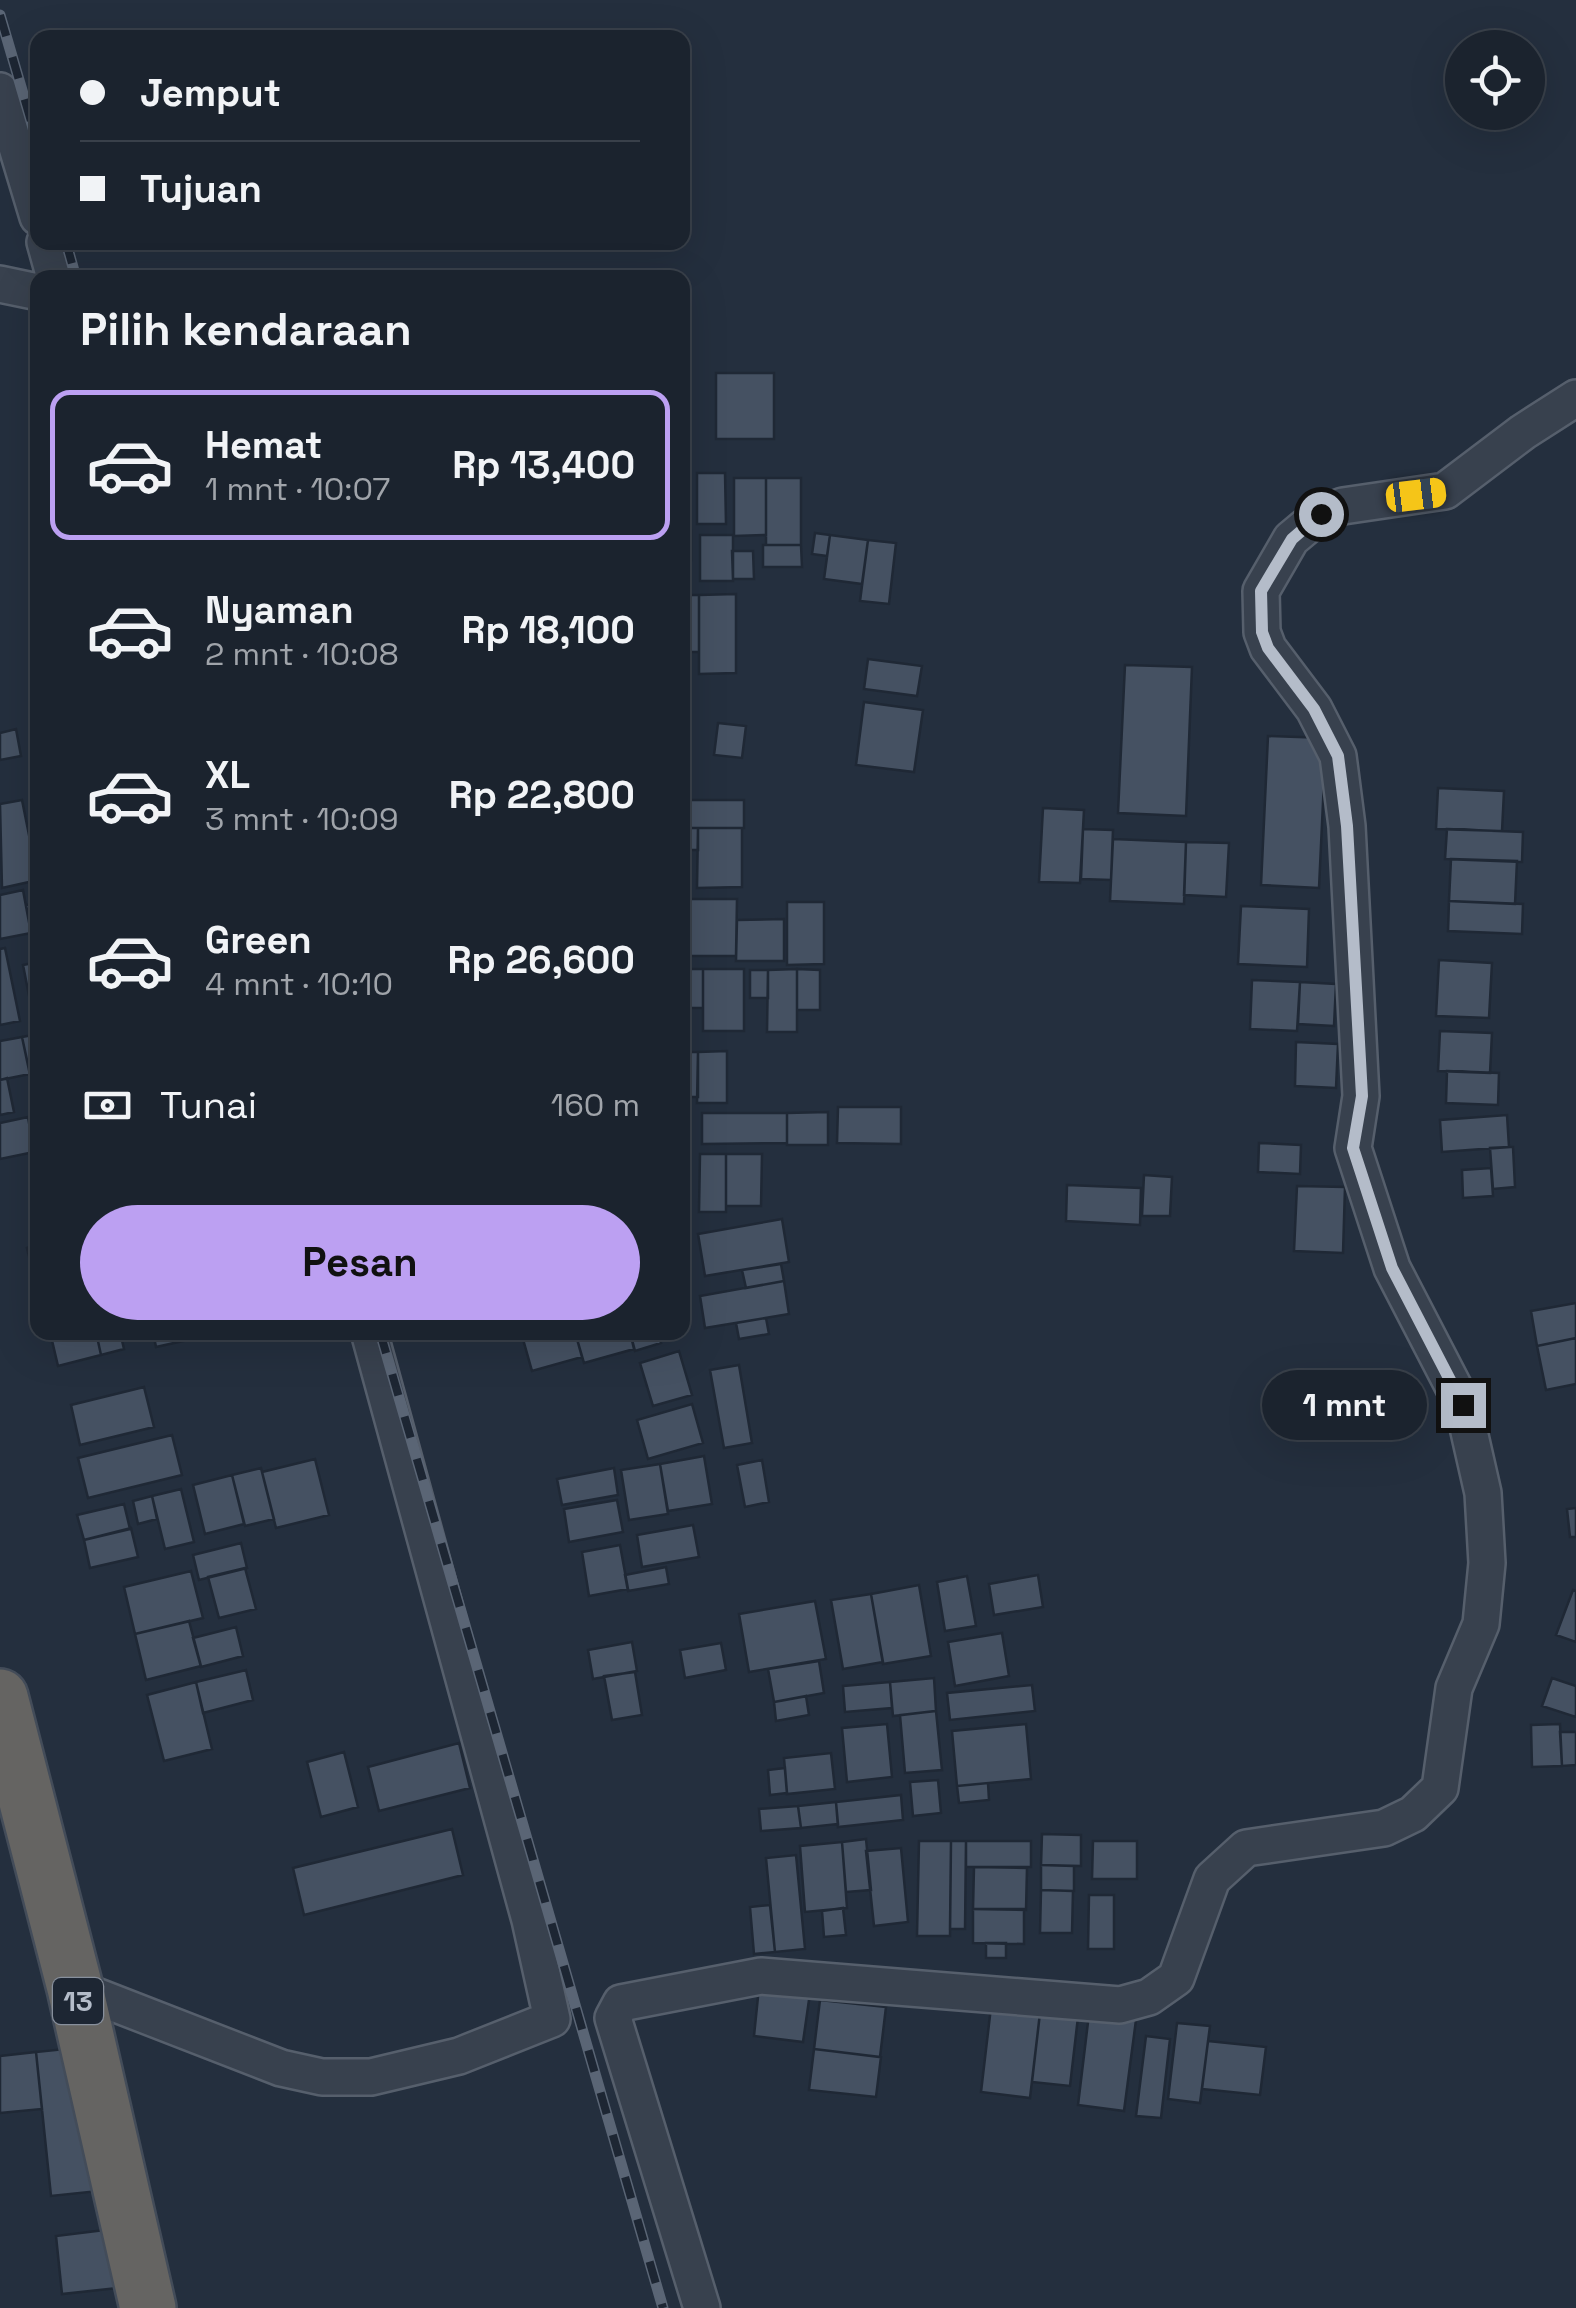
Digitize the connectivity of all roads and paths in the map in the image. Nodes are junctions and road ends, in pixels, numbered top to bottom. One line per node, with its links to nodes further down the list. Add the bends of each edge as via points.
1 (0, 91): 2 (street)
2 (30, 190)
3 (0, 284): 4 (street)
4 (30, 290)
5 (1576, 398): 10 (street, via 1445,491 1321,514 1292,539 1261,591 1268,648 1314,709 1338,756 1362,1096 1353,1148 1392,1268 1463,1405 1483,1493 1487,1563 1481,1624 1454,1688 1440,1788 1413,1814 1384,1828 1246,1848 1212,1879 1176,1978 1120,2006 761,1976 621,2003 613,2018)
6 (372, 1340): 8 (street, via 552,2019 459,2056 371,2077 322,2077 281,2068)
7 (0, 1697): 8 (highway, 13)
8 (75, 1988): 9 (highway, 13)
9 (148, 2308)
10 (702, 2308)

